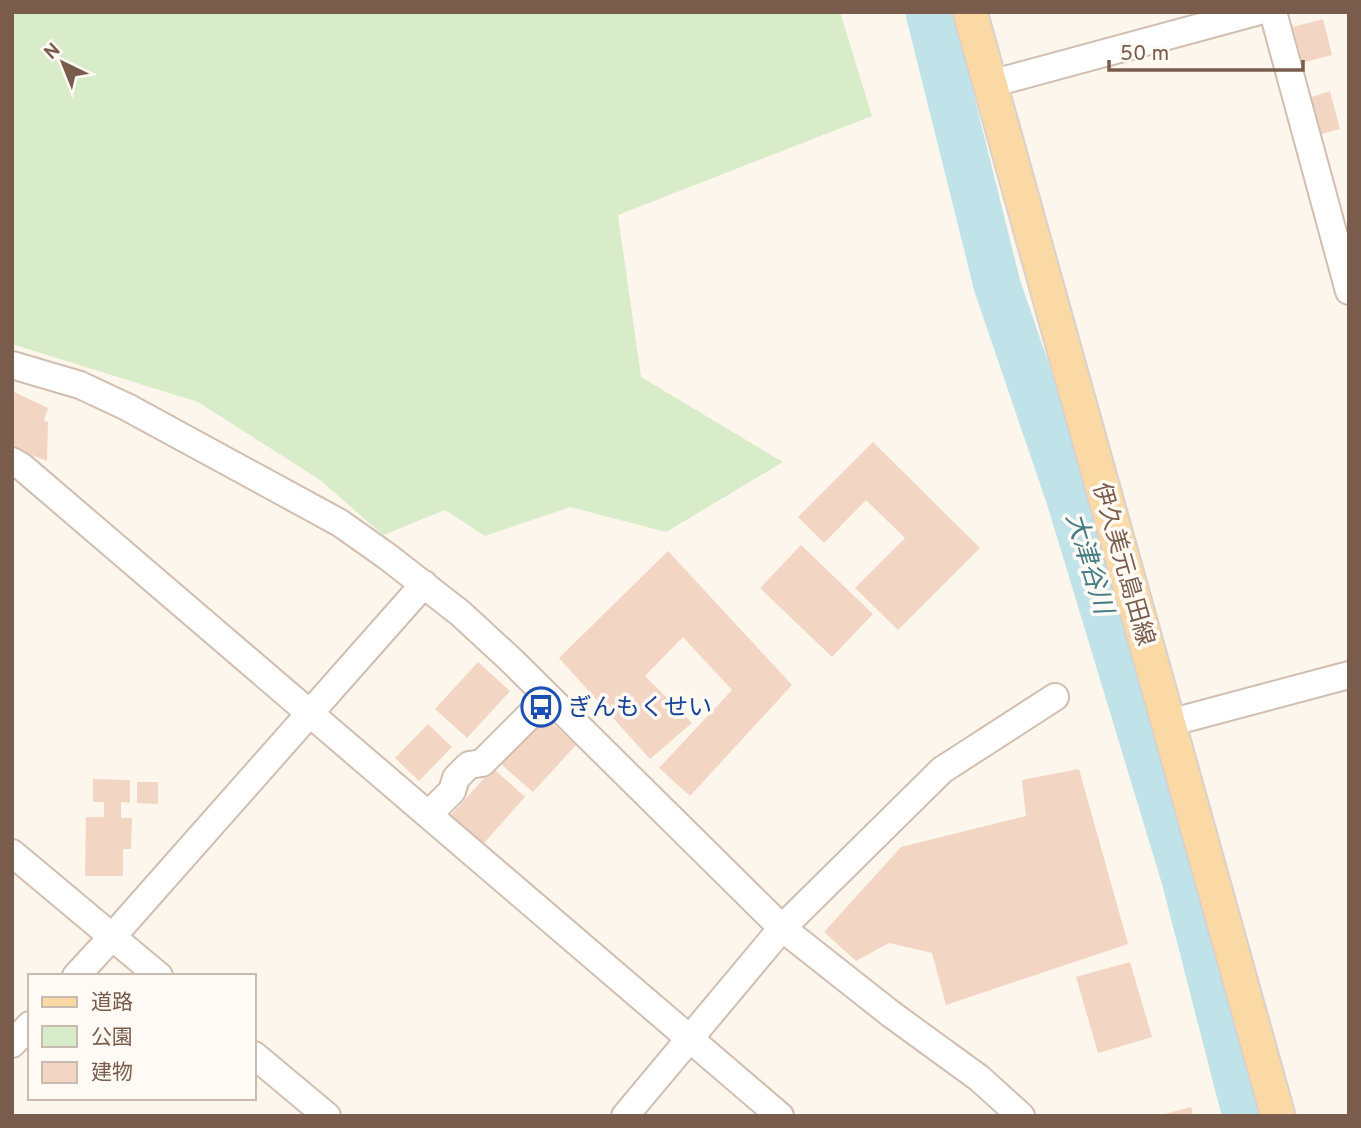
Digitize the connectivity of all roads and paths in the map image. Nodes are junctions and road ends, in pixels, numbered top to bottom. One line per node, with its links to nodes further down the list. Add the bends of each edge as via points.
1 (970, 12): 4 (main road, 伊久美元島田線)
2 (1256, 12): 4 (street)
3 (1273, 12): 5 (street)
4 (990, 84): 13 (main road, 伊久美元島田線)
5 (1349, 291)
6 (12, 365): 8 (street, via 80,385 139,413 340,523)
7 (12, 461): 12 (street)
8 (424, 584): 10 (street); 12 (street)
9 (1349, 675): 13 (street)
10 (548, 697): 14 (street, via 482,763 469,765); 16 (street)
11 (1055, 697): 16 (street, via 942,770)
12 (309, 712): 14 (street); 17 (street)
13 (1169, 723): 28 (main road, 伊久美元島田線)
14 (429, 814): 21 (street)
15 (12, 853): 17 (street)
16 (782, 928): 21 (street); 27 (street)
17 (112, 937): 18 (street); 19 (street)
18 (78, 974)
19 (157, 974)
20 (28, 1027): 22 (street)
21 (690, 1038): 25 (street); 26 (street)
22 (12, 1044)
23 (256, 1057): 24 (street)
24 (327, 1116)
25 (625, 1116)
26 (780, 1116)
27 (1021, 1116)
28 (1278, 1116)

